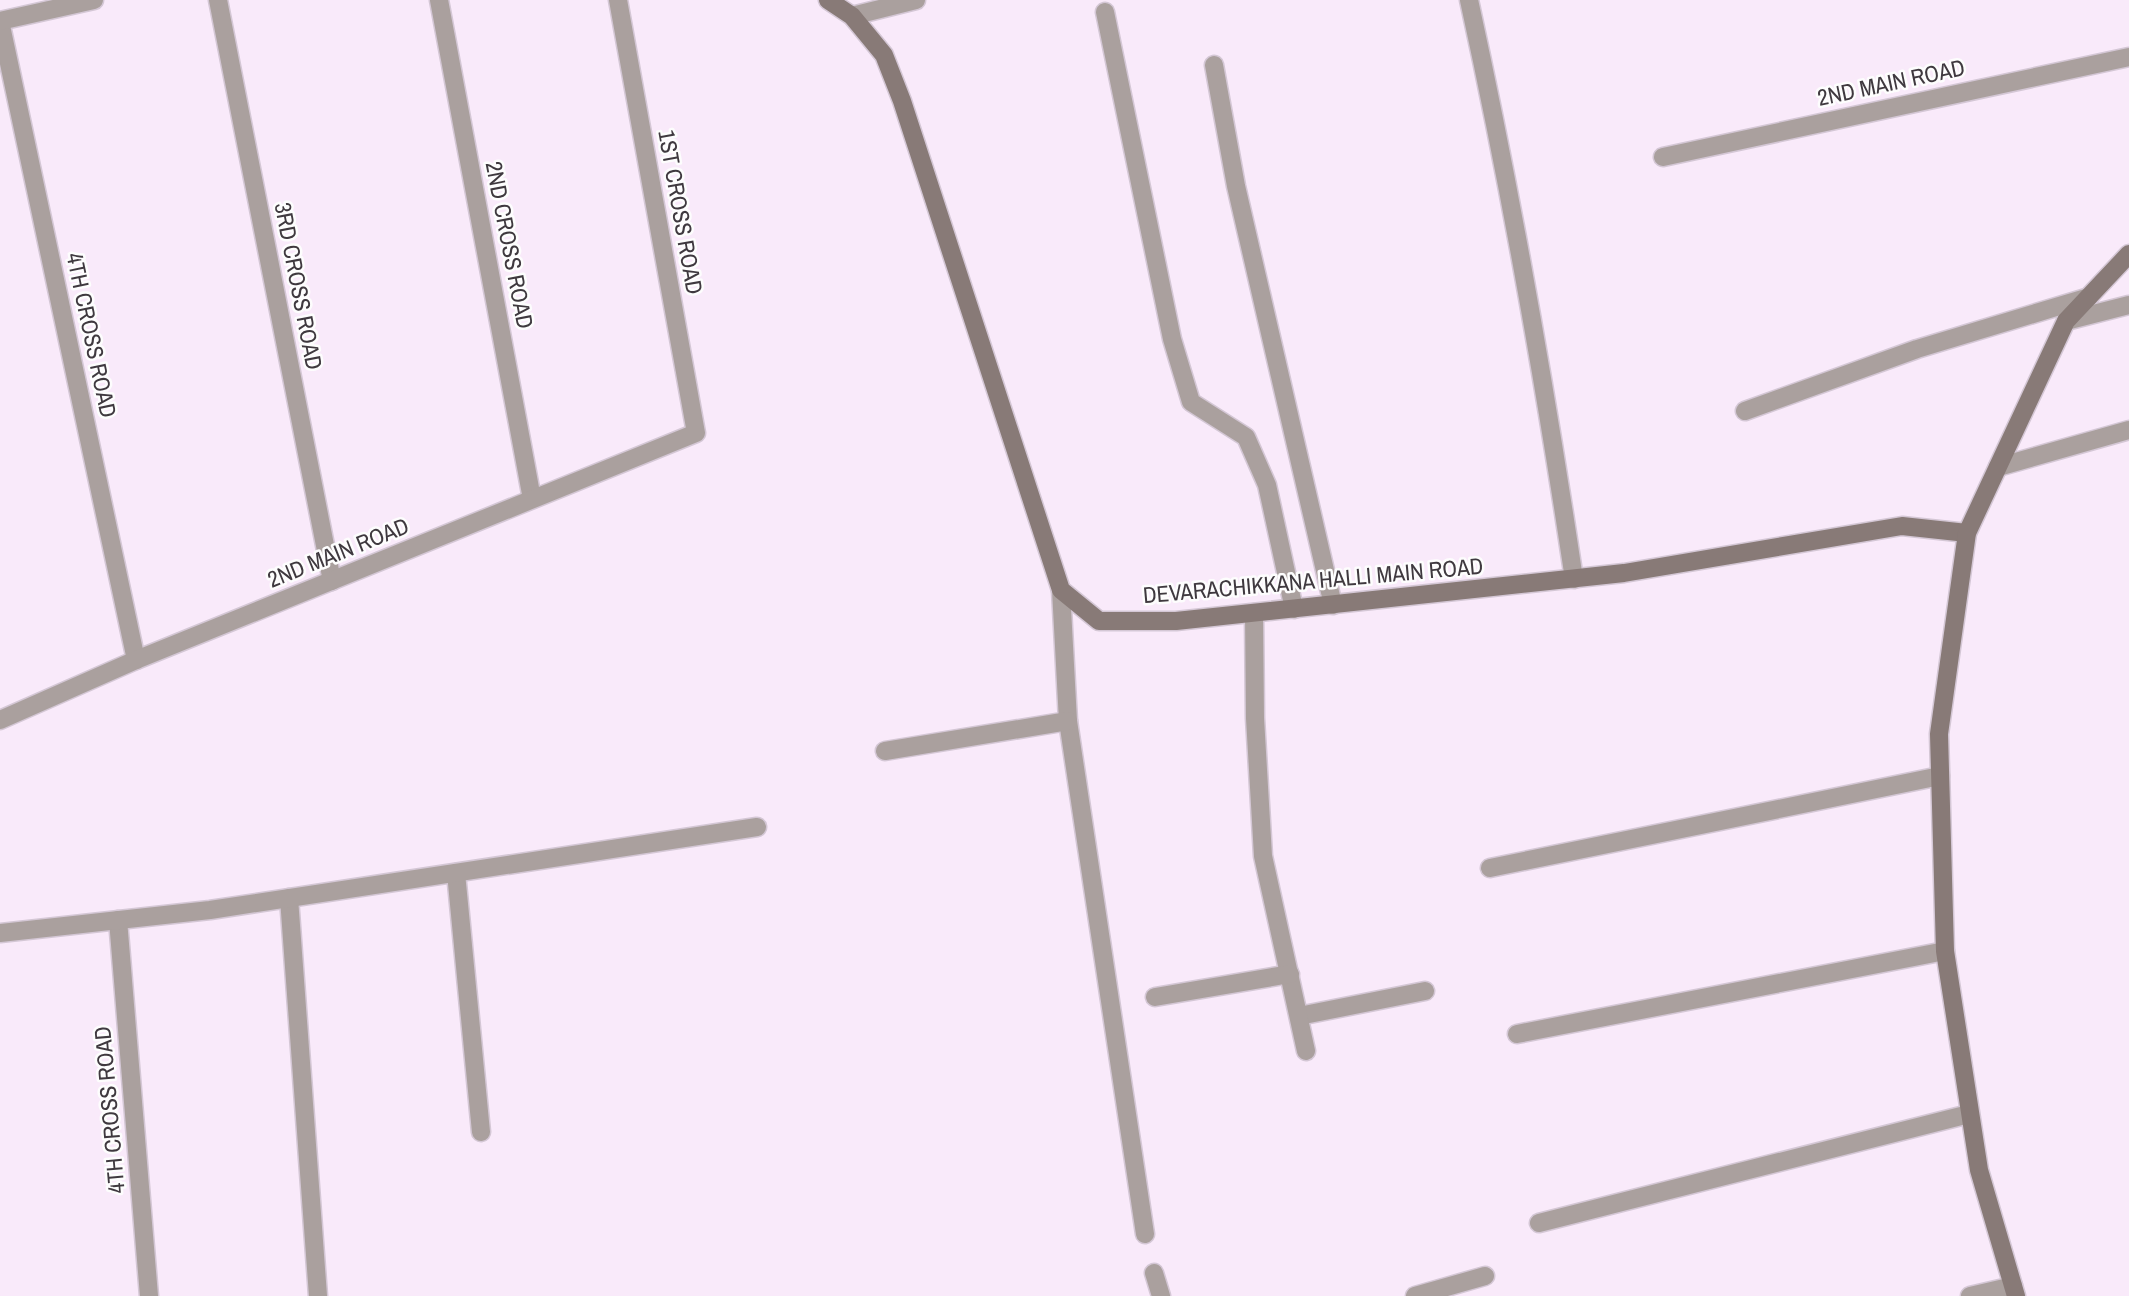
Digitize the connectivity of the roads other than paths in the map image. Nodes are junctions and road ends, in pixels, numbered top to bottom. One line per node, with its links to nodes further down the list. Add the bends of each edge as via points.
1 (94, 0): 10 (street)
2 (218, 0): 25 (street, 3RD CROSS ROAD)
3 (439, 0): 22 (street, 2ND CROSS ROAD)
4 (618, 0): 20 (street, 1ST CROSS ROAD)
5 (828, 0): 9 (street)
6 (916, 0): 9 (street)
7 (1469, 0): 24 (street, via 1546,392)
8 (1105, 12): 28 (street, via 1172,339 1191,402 1246,438 1267,485)
9 (852, 16): 26 (street, via 884,55 902,101)
10 (0, 21): 30 (street, 4TH CROSS ROAD)
11 (2129, 57): 13 (street, 2ND MAIN ROAD)
12 (1214, 65): 27 (street, via 1236,186)
13 (1663, 157)
14 (2129, 254): 15 (street)
15 (2088, 297): 17 (street); 18 (street, via 1917,349)
16 (2129, 305): 17 (street)
17 (2066, 321): 21 (street)
18 (1745, 411)
19 (2129, 430): 21 (street)
20 (696, 433): 22 (street, 2ND MAIN ROAD)
21 (1998, 467): 23 (street)
22 (532, 499): 25 (street, 2ND MAIN ROAD)
23 (1967, 533): 24 (street, DEVARACHIKKANA HALLI MAIN ROAD, via 1902,527); 34 (street, via 1939,734)
24 (1574, 579): 27 (street, DEVARACHIKKANA HALLI MAIN ROAD)
25 (332, 581): 30 (street, 2ND MAIN ROAD)
26 (1061, 590): 29 (street, DEVARACHIKKANA HALLI MAIN ROAD, via 1099,621 1176,621); 32 (street)
27 (1333, 605): 28 (street, DEVARACHIKKANA HALLI MAIN ROAD)
28 (1294, 609): 29 (street, DEVARACHIKKANA HALLI MAIN ROAD)
29 (1254, 613): 42 (street, via 1263,856)
30 (136, 660): 31 (street, 2ND MAIN ROAD)
31 (0, 720)
32 (1068, 721): 33 (street); 51 (street)
33 (886, 751)
34 (1940, 776): 36 (street); 41 (street)
35 (757, 827): 37 (street)
36 (1490, 868)
37 (456, 873): 38 (street); 49 (street)
38 (289, 898): 39 (street); 56 (street)
39 (118, 920): 40 (street); 55 (street, 4TH CROSS ROAD)
40 (0, 933)
41 (1945, 951): 46 (street); 48 (street)
42 (1290, 974): 44 (street); 45 (street)
43 (1426, 991): 45 (street)
44 (1155, 997)
45 (1299, 1016): 47 (street)
46 (1517, 1034)
47 (1306, 1051)
48 (1969, 1114): 50 (street); 54 (street, via 1979,1170)
49 (481, 1132)
50 (1539, 1223)
51 (1145, 1234)
52 (1154, 1273): 57 (street)
53 (1485, 1276): 58 (street)
54 (2015, 1291): 59 (street)
55 (149, 1296)
56 (318, 1296)
57 (1161, 1296)
58 (1415, 1296)
59 (1970, 1296)

